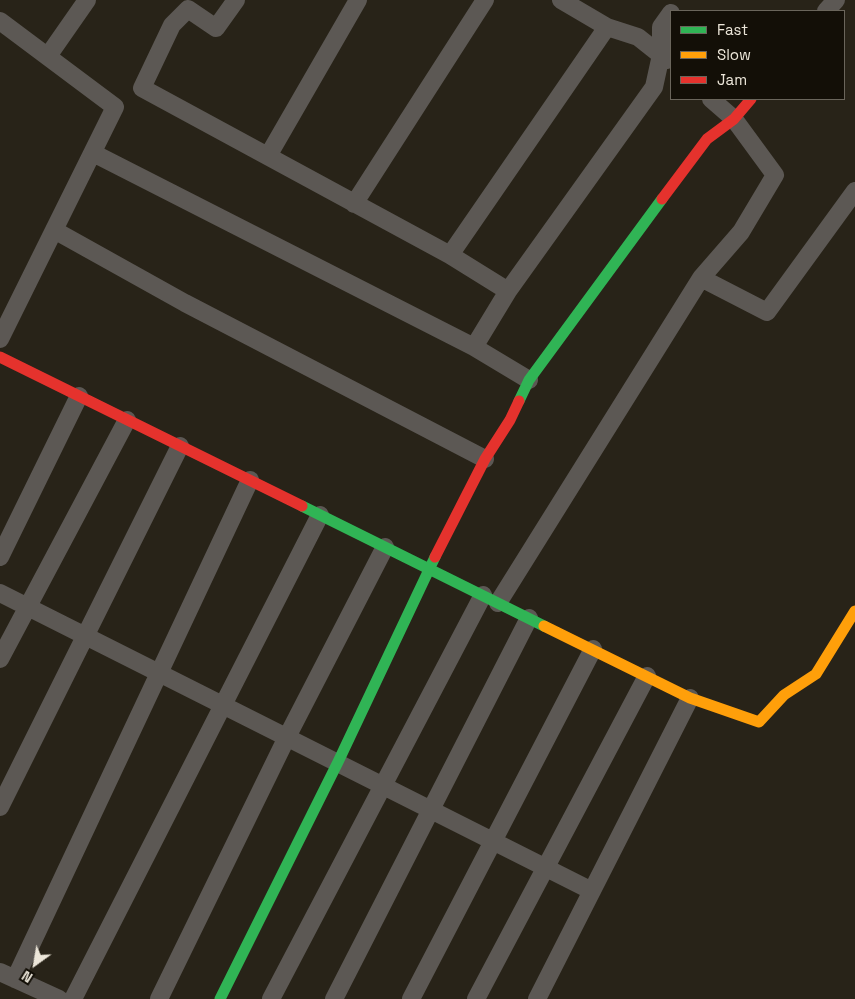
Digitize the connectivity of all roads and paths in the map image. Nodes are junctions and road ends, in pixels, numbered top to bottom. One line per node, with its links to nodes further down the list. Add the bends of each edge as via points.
1 (87, 0): 11 (street)
2 (236, 0): 17 (street, via 216,28 188,9 172,25 142,88)
3 (358, 0): 17 (street)
4 (485, 0): 19 (street)
5 (561, 0): 10 (street)
6 (836, 0): 7 (street)
7 (827, 10)
8 (670, 15): 12 (street, via 661,27)
9 (0, 20): 11 (street)
10 (607, 27): 12 (street, via 638,37); 21 (street)
11 (48, 56): 16 (street, via 116,107)
12 (666, 59): 23 (street, via 654,87)
13 (712, 100): 15 (street)
14 (750, 100): 15 (street)
15 (734, 119): 22 (street, via 775,175 741,232); 27 (street, via 707,139)
16 (93, 153): 20 (street); 25 (street)
17 (268, 156): 19 (street)
18 (855, 191): 22 (street, via 767,312)
19 (354, 204): 21 (street)
20 (54, 230): 24 (street); 31 (street, via 185,303)
21 (450, 255): 23 (street)
22 (702, 278): 38 (street)
23 (508, 292): 25 (street)
24 (0, 339)
25 (474, 347): 27 (street)
26 (0, 357): 28 (street)
27 (529, 380): 31 (street, via 510,420)
28 (79, 396): 29 (street); 35 (street)
29 (127, 420): 30 (street); 39 (street)
30 (180, 446): 32 (street); 42 (street)
31 (485, 459): 36 (street)
32 (250, 480): 33 (street); 45 (street)
33 (320, 515): 34 (street); 48 (street)
34 (385, 547): 36 (street); 49 (street)
35 (0, 557)
36 (429, 569): 38 (street); 50 (street)
37 (0, 593): 39 (street)
38 (490, 599): 41 (street); 51 (street)
39 (27, 606): 42 (street); 44 (street)
40 (855, 611): 47 (street, via 816,674 784,695 758,722)
41 (529, 618): 43 (street); 53 (street)
42 (86, 636): 45 (street); 52 (street)
43 (593, 649): 46 (street); 54 (street)
44 (0, 659)
45 (159, 673): 48 (street); 57 (street)
46 (647, 676): 47 (street); 55 (street)
47 (690, 698): 56 (street)
48 (222, 705): 49 (street); 59 (street)
49 (287, 737): 50 (street); 60 (street)
50 (338, 762): 51 (street); 61 (street)
51 (384, 786): 53 (street); 62 (street)
52 (0, 808)
53 (430, 809): 54 (street); 63 (street)
54 (493, 841): 55 (street); 64 (street)
55 (546, 869): 56 (street); 65 (street)
56 (592, 891): 66 (street)
57 (8, 976): 58 (street)
58 (60, 999)
59 (73, 999)
60 (159, 999)
61 (220, 999)
62 (271, 999)
63 (334, 999)
64 (411, 999)
65 (476, 999)
66 (536, 999)

